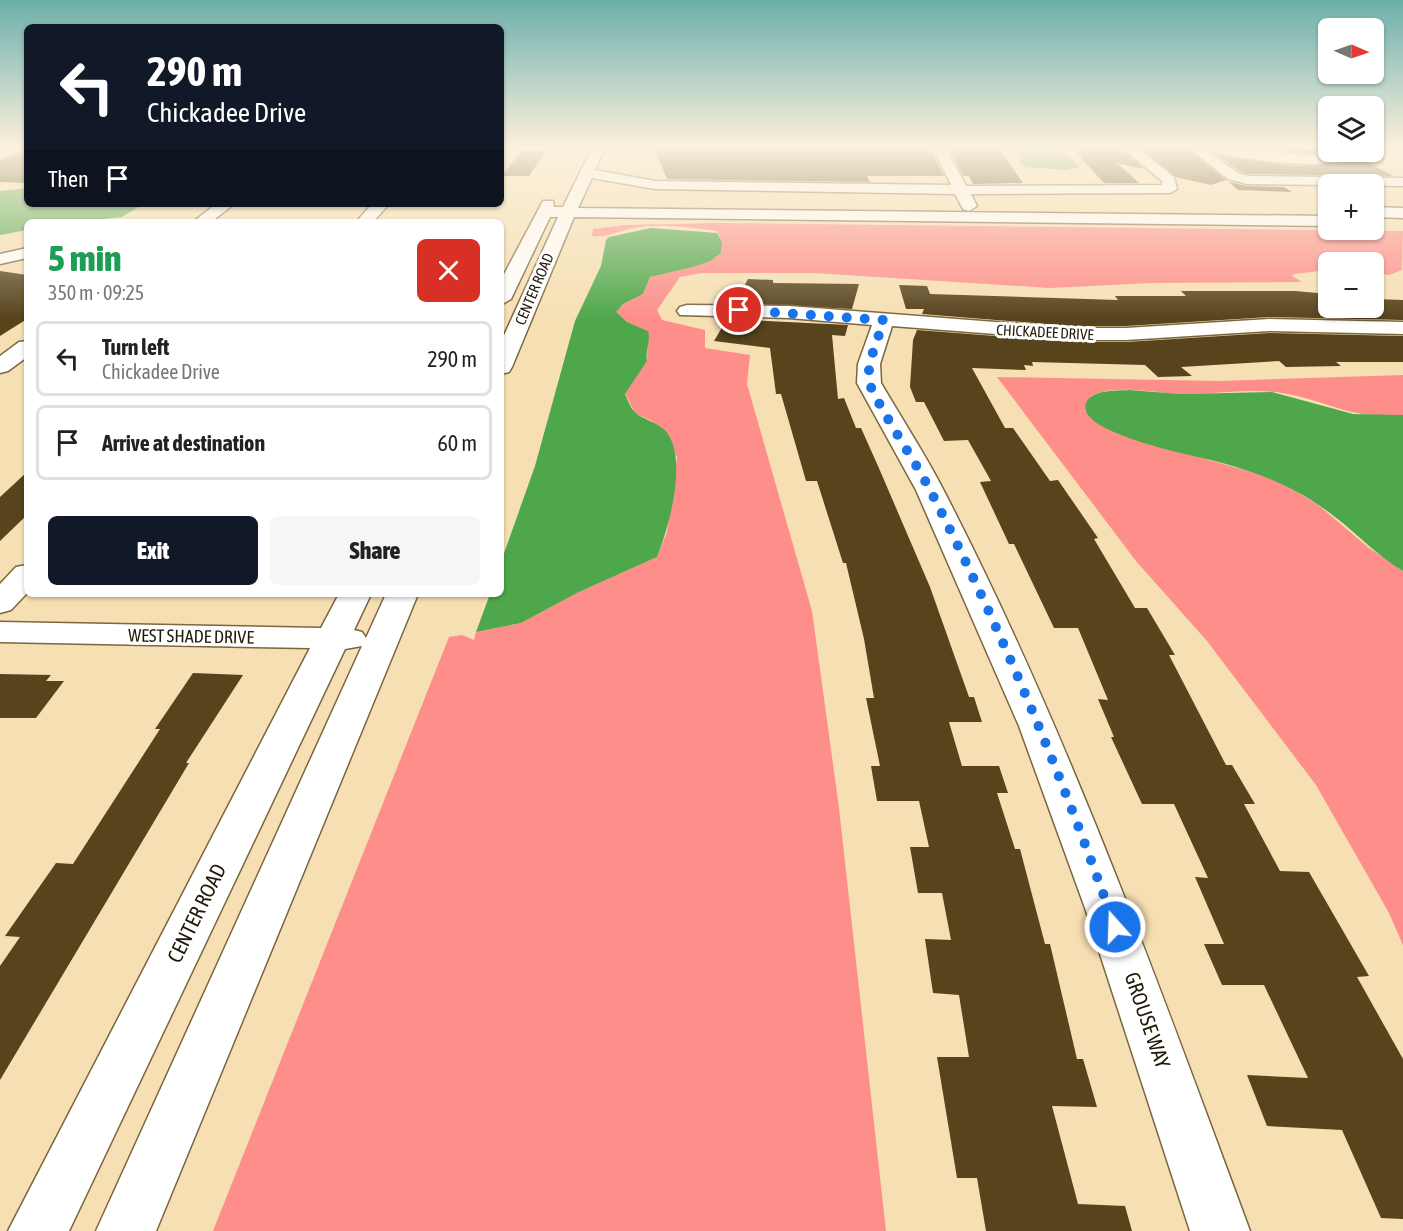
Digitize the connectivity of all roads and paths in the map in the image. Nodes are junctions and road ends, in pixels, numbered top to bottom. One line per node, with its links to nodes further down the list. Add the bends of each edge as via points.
1 (549, 203): 6 (street, CENTER ROAD)
2 (572, 203): 7 (street, CENTER ROAD)
3 (969, 203): 8 (street)
4 (222, 207): 12 (street)
5 (378, 207): 13 (street)
6 (546, 208): 7 (street); 18 (street, CENTER ROAD)
7 (570, 208): 8 (street); 26 (street, CENTER ROAD)
8 (973, 212): 9 (street); 14 (street)
9 (1318, 212)
10 (1384, 212): 11 (street)
11 (1403, 213)
12 (205, 219)
13 (367, 219)
14 (1318, 221)
15 (1384, 222): 16 (street)
16 (1403, 222)
17 (508, 244): 18 (street)
18 (528, 244): 21 (street, CENTER ROAD)
19 (24, 254): 20 (street)
20 (0, 259)
21 (504, 293)
22 (687, 311): 23 (street, CHICKADEE DRIVE, via 789,312)
23 (884, 320): 24 (street, CHICKADEE DRIVE, via 1072,334 1269,325); 37 (street, GROUSE WAY, via 869,364 869,383 930,490 1038,726 1108,908)
24 (1403, 328)
25 (24, 349): 27 (street)
26 (504, 360)
27 (0, 366)
28 (24, 577): 31 (street)
29 (353, 597): 33 (street, CENTER ROAD)
30 (401, 597): 34 (street)
31 (0, 603)
32 (0, 632): 33 (street, WEST SHADE DRIVE)
33 (332, 639): 34 (street, WEST SHADE DRIVE); 35 (street, CENTER ROAD)
34 (382, 640): 36 (street)
35 (38, 1231)
36 (126, 1231)
37 (1220, 1231)

